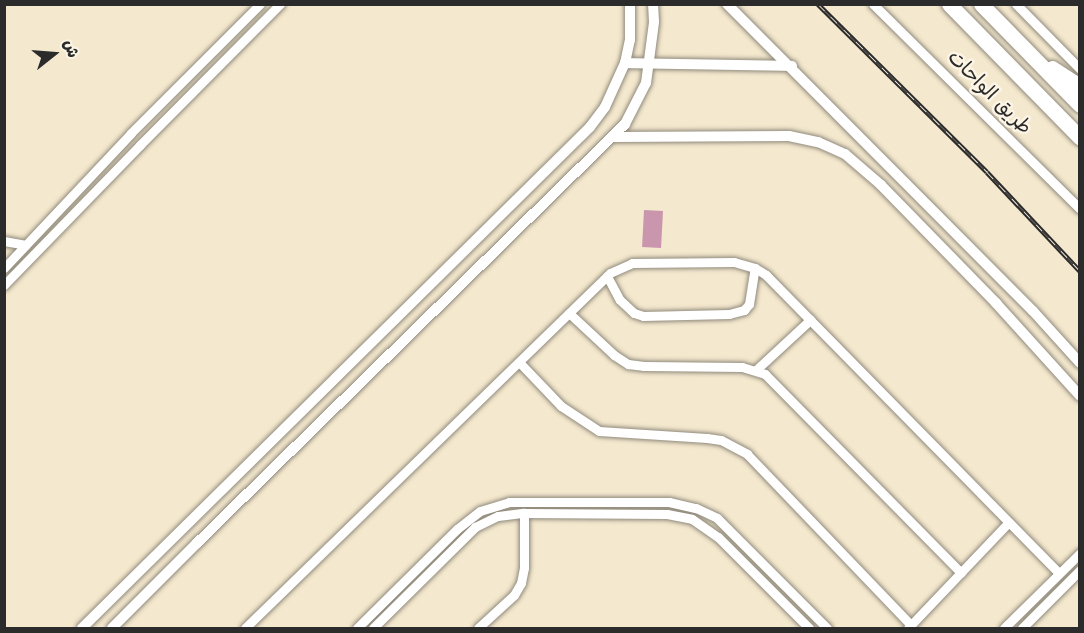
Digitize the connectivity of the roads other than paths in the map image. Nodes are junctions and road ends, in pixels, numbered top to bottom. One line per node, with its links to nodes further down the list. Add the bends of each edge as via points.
1 (261, 4): 25 (street, via 131,133)
2 (280, 4): 29 (street)
3 (630, 4): 11 (street, via 630,40)
4 (653, 4): 12 (street)
5 (727, 4): 13 (street)
6 (873, 4): 22 (street, طريق الواحات)
7 (949, 4): 18 (highway, طريق الواحات)
8 (981, 4): 10 (highway)
9 (1016, 4): 14 (street)
10 (1030, 54): 15 (highway); 16 (highway)
11 (625, 63): 12 (street); 21 (street, via 609,100 590,127)
12 (650, 63): 13 (street); 17 (street, via 636,106)
13 (792, 66): 19 (street)
14 (1080, 69)
15 (1080, 86)
16 (1080, 105)
17 (614, 137): 20 (street, via 806,138 845,154); 23 (street)
18 (1080, 138)
19 (886, 162): 20 (street); 33 (street, via 1034,311)
20 (872, 177): 35 (street, via 996,303)
21 (513, 204): 23 (street); 40 (street)
22 (1080, 209)
23 (528, 219): 41 (street)
24 (4, 241): 25 (street)
25 (26, 245): 26 (street)
26 (4, 268)
27 (754, 268): 28 (street, via 734,262 632,263); 28 (street, via 749,304 744,310 729,314 643,316 620,300); 31 (street, via 766,275)
28 (607, 276): 30 (street)
29 (4, 285)
30 (569, 313): 32 (street); 34 (street, via 628,363)
31 (810, 320): 34 (street); 39 (street)
32 (519, 362): 50 (street, via 561,406 599,432 721,440 747,454); 53 (street)
33 (1080, 363)
34 (756, 370): 46 (street, via 772,380)
35 (1080, 396)
36 (620, 502): 38 (street); 42 (street, via 494,505 468,519); 48 (street, via 676,502 707,512)
37 (524, 513): 38 (street); 44 (street, via 486,520); 56 (street, via 521,583 514,595)
38 (620, 514): 49 (street, via 667,514 692,519 718,537)
39 (1009, 522): 46 (street); 47 (street)
40 (182, 529): 41 (street); 51 (street)
41 (197, 543): 52 (street)
42 (439, 547): 44 (street); 54 (street)
43 (1080, 553): 47 (street)
44 (447, 555): 55 (street)
45 (1080, 570): 60 (street)
46 (961, 573): 50 (street)
47 (1059, 573): 59 (street)
48 (783, 583): 49 (street); 58 (street)
49 (773, 593): 57 (street)
50 (909, 627)
51 (82, 628)
52 (112, 628)
53 (245, 628)
54 (357, 628)
55 (373, 628)
56 (478, 628)
57 (809, 628)
58 (827, 628)
59 (1004, 628)
60 (1022, 628)

